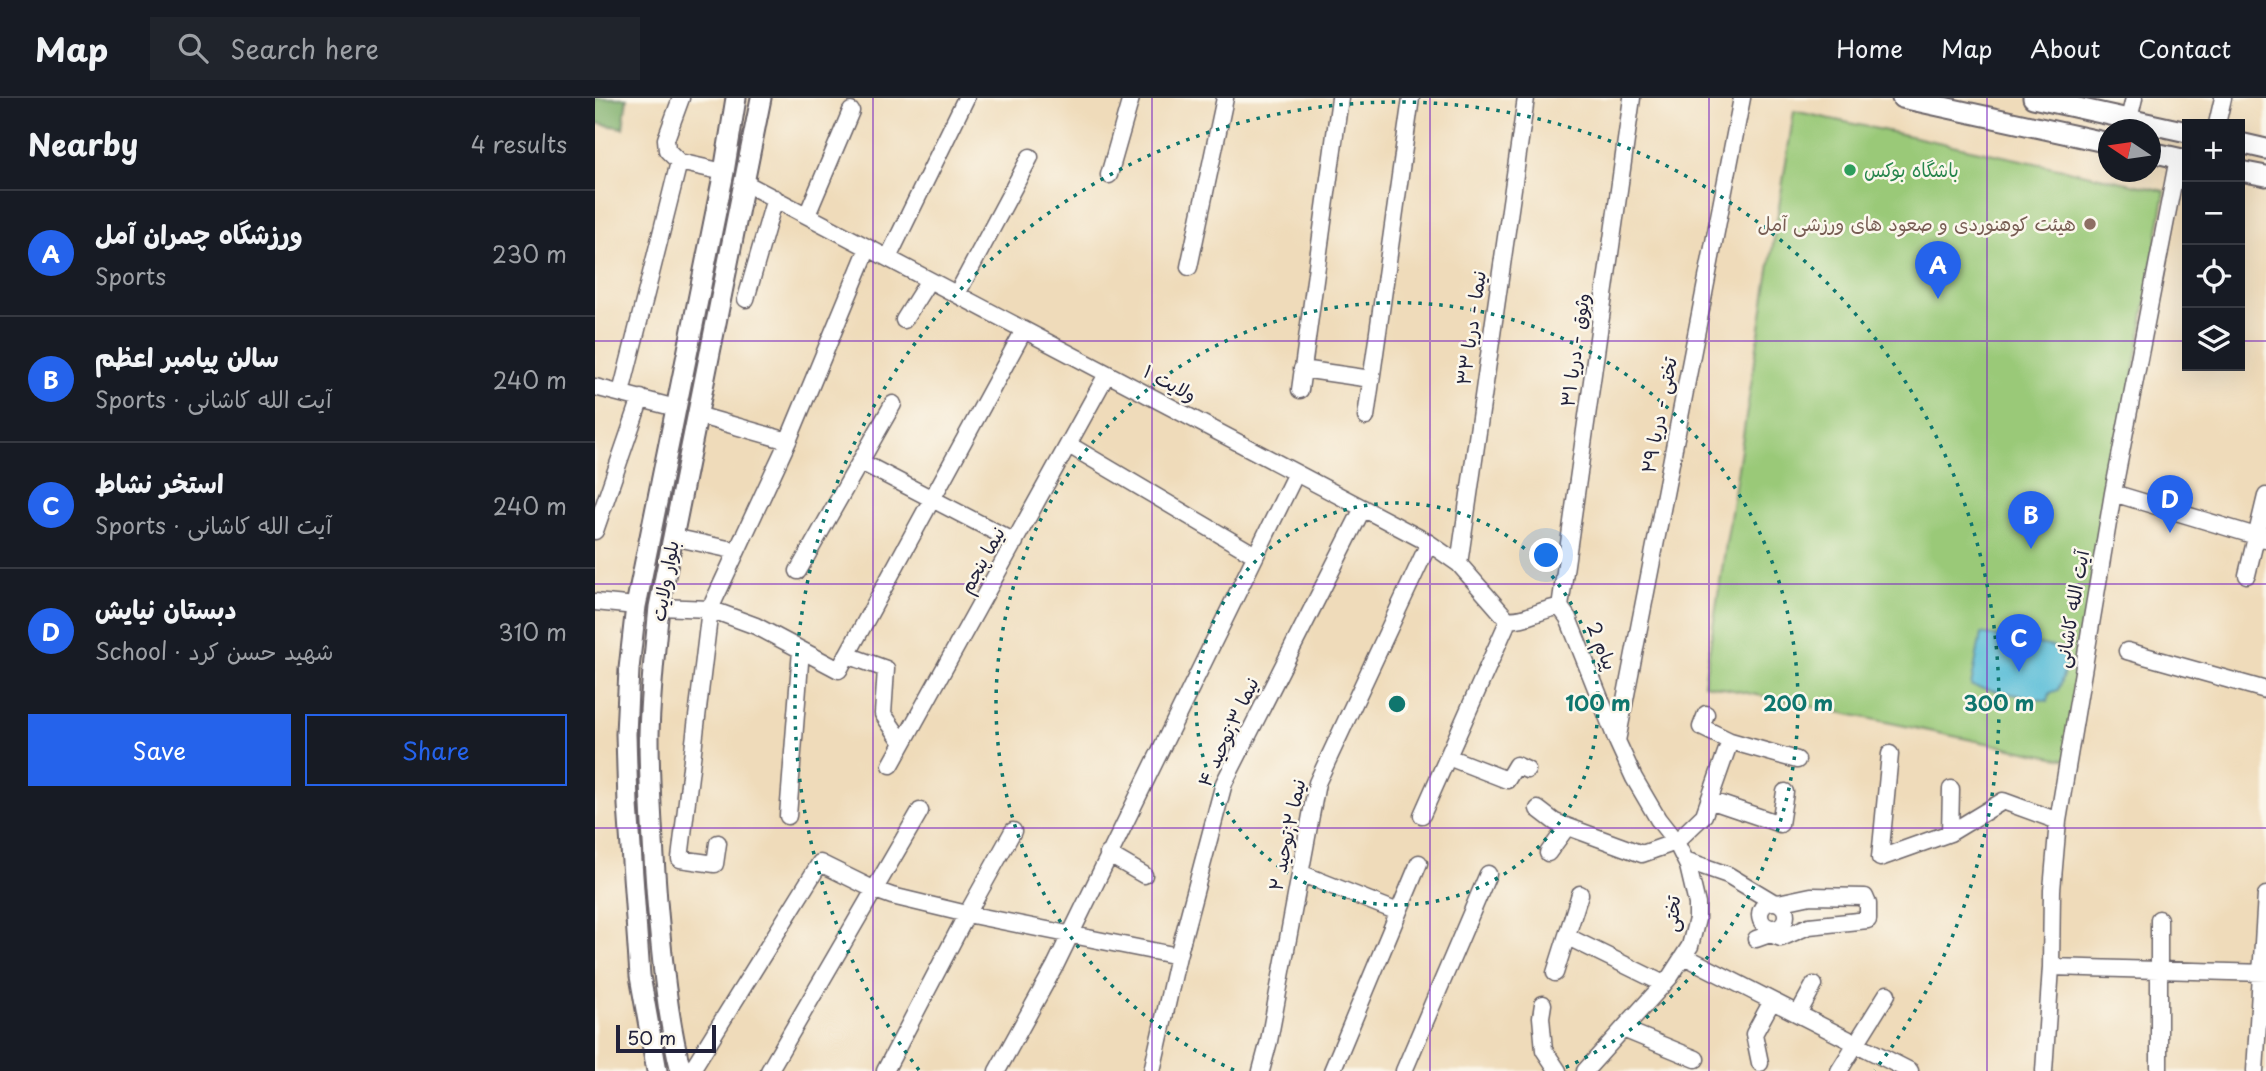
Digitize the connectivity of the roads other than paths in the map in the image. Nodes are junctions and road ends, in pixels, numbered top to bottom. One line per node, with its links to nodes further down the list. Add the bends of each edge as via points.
1 (681, 98): 27 (street, via 666,139 667,150)
2 (736, 98): 29 (main road, بلوار ولایت)
3 (761, 98): 33 (main road, بلوار ولایت)
4 (967, 98): 37 (street)
5 (1131, 98): 31 (street)
6 (1225, 98): 38 (street)
7 (1340, 98): 44 (street)
8 (1411, 98): 46 (street)
9 (1526, 98): 70 (street, نیما - دریا ۳۳)
10 (1632, 98): 76 (street, وثوق - دریا ۳۱)
11 (1742, 98): 84 (street, تختی - دریا ۲۹)
12 (2134, 98): 17 (street)
13 (2223, 98): 18 (street)
14 (1912, 99): 21 (main road)
15 (2043, 99): 17 (main road)
16 (851, 111): 35 (street)
17 (2129, 119)
18 (2218, 119)
19 (2161, 126): 20 (main road)
20 (2182, 131)
21 (2098, 141)
22 (2245, 144): 23 (main road)
23 (2266, 149)
24 (2161, 154): 26 (main road)
25 (1030, 157): 40 (street)
26 (2182, 159)
27 (679, 162): 29 (street); 49 (street)
28 (2182, 164): 59 (street, آیت الله کاشانی)
29 (724, 172): 52 (main road, بلوار ولایت)
30 (2245, 172): 32 (main road)
31 (1109, 175)
32 (2266, 176)
33 (745, 183): 34 (street, ولایت ۱); 53 (main road, بلوار ولایت)
34 (775, 198): 35 (street, ولایت ۱); 41 (street)
35 (807, 215): 36 (street, ولایت ۱)
36 (869, 248): 37 (street, ولایت ۱); 55 (street)
37 (888, 258): 39 (street, ولایت ۱)
38 (1189, 267)
39 (929, 280): 40 (street, ولایت ۱); 42 (street)
40 (957, 294): 43 (street, ولایت ۱)
41 (746, 299)
42 (904, 320)
43 (1024, 330): 45 (street, ولایت ۱); 61 (street)
44 (1302, 369): 46 (street); 48 (street)
45 (1107, 374): 56 (street, نیما پنجم); 58 (street, ولایت ۱)
46 (1371, 379): 54 (street)
47 (595, 387): 49 (street)
48 (1300, 390)
49 (621, 393): 50 (street)
50 (641, 398): 52 (street); 63 (street)
51 (893, 404): 57 (street)
52 (676, 408): 74 (main road, بلوار ولایت)
53 (697, 415): 55 (street); 64 (main road, بلوار ولایت)
54 (1366, 417)
55 (788, 441): 68 (street)
56 (1069, 445): 66 (street, نیما پنجم); 69 (street)
57 (861, 462): 61 (street); 71 (street)
58 (1296, 473): 62 (street, ولایت ۱); 69 (street)
59 (2113, 493): 65 (street); 99 (street, آیت الله کاشانی)
60 (2266, 496): 65 (street)
61 (933, 499): 66 (street); 81 (street)
62 (1363, 508): 67 (street, ولایت ۱); 125 (street, نیما ۳;توحید ۴, via 1224,783)
63 (595, 531)
64 (673, 537): 68 (street); 75 (main road, بلوار ولایت)
65 (2261, 538): 72 (street)
66 (1015, 542): 86 (street, نیما پنجم)
67 (1429, 543): 70 (street, ولایت ۱); 109 (street, نیما ۲;توحید ۲, via 1317,783)
68 (737, 551): 77 (street)
69 (1255, 555): 106 (street)
70 (1459, 564): 78 (street, ولایت ۱)
71 (798, 571)
72 (2247, 575)
73 (595, 602): 74 (street)
74 (636, 606): 141 (main road, بلوار ولایت, via 626,734 628,805 641,976)
75 (659, 607): 77 (street); 142 (main road, بلوار ولایت, via 649,735 650,804 663,973)
76 (1560, 607): 78 (street); 84 (street, پیام 2)
77 (710, 609): 79 (street); 104 (street, via 680,859 715,864)
78 (1509, 620): 88 (street)
79 (801, 650): 81 (street, via 839,670); 98 (street)
80 (2127, 651): 82 (street)
81 (847, 655): 86 (street, via 886,669 883,714)
82 (2266, 690)
83 (1706, 714): 85 (street, via 1701,727)
84 (1617, 741): 103 (street, تختی, via 1658,819)
85 (1730, 741): 89 (street); 94 (street)
86 (904, 743): 90 (street, نیما پنجم)
87 (1890, 754): 102 (street, via 1880,858)
88 (1448, 757): 91 (street, via 1507,780 1516,765); 97 (street)
89 (1797, 761)
90 (891, 765)
91 (1527, 770)
92 (1951, 789): 102 (street)
93 (1785, 792): 94 (street, via 1780,824)
94 (1709, 800): 103 (street, via 1704,815)
95 (1538, 809): 100 (street)
96 (920, 811): 112 (street)
97 (1422, 815)
98 (788, 816)
99 (2058, 821): 102 (street, via 2003,801); 127 (street, آیت الله کاشانی)
100 (1567, 827): 103 (street, via 1642,854); 105 (street)
101 (1013, 831): 119 (street)
102 (1950, 833)
103 (1676, 842): 107 (street, تختی)
104 (718, 844)
105 (1548, 853)
106 (1108, 855): 111 (street); 123 (street)
107 (1685, 860): 117 (street, via 1728,875); 126 (street, تختی, via 1697,919)
108 (1419, 863): 118 (street)
109 (1300, 873): 118 (street); 148 (street, نیما ۲;توحید ۲)
110 (1487, 874): 150 (street)
111 (1144, 875)
112 (875, 890): 119 (street); 143 (street, via 820,863); 144 (street)
113 (1580, 894): 124 (street)
114 (2266, 895): 130 (street)
115 (1811, 896): 116 (street); 117 (street); 122 (street)
116 (1840, 897): 121 (street, via 1846,909); 121 (street, via 1865,897 1868,904 1868,920)
117 (1775, 903): 122 (street, via 1784,907 1787,917 1781,927 1766,934 1781,938)
118 (1398, 912): 149 (street)
119 (967, 914): 123 (street); 145 (street)
120 (2159, 919): 128 (street)
121 (1844, 922): 122 (street)
122 (1809, 926)
123 (1070, 934): 125 (street); 146 (street)
124 (1568, 937): 129 (street); 131 (street)
125 (1178, 956): 147 (street, نیما ۳;توحید ۴)
126 (1684, 956): 131 (street, تختی); 134 (street)
127 (2051, 967): 128 (street); 155 (street, آیت الله کاشانی)
128 (2159, 970): 130 (street); 156 (street)
129 (1555, 973)
130 (2263, 973): 157 (street)
131 (1664, 984): 137 (street, تختی)
132 (1814, 985): 136 (street)
133 (1887, 994): 138 (street)
134 (1772, 1001): 136 (street); 140 (street, via 1754,1034)
135 (1543, 1004): 151 (street, via 1543,1050)
136 (1798, 1014): 138 (street)
137 (1623, 1029): 139 (street); 152 (street, تختی)
138 (1856, 1044): 153 (street); 154 (street)
139 (1696, 1059)
140 (1760, 1063)
141 (657, 1071)
142 (681, 1071)
143 (691, 1071)
144 (769, 1071)
145 (885, 1071)
146 (997, 1071)
147 (1152, 1071)
148 (1261, 1071)
149 (1332, 1071)
150 (1404, 1071)
151 (1558, 1071)
152 (1585, 1071)
153 (1839, 1071)
154 (1910, 1071)
155 (2044, 1071)
156 (2159, 1071)
157 (2255, 1071)

